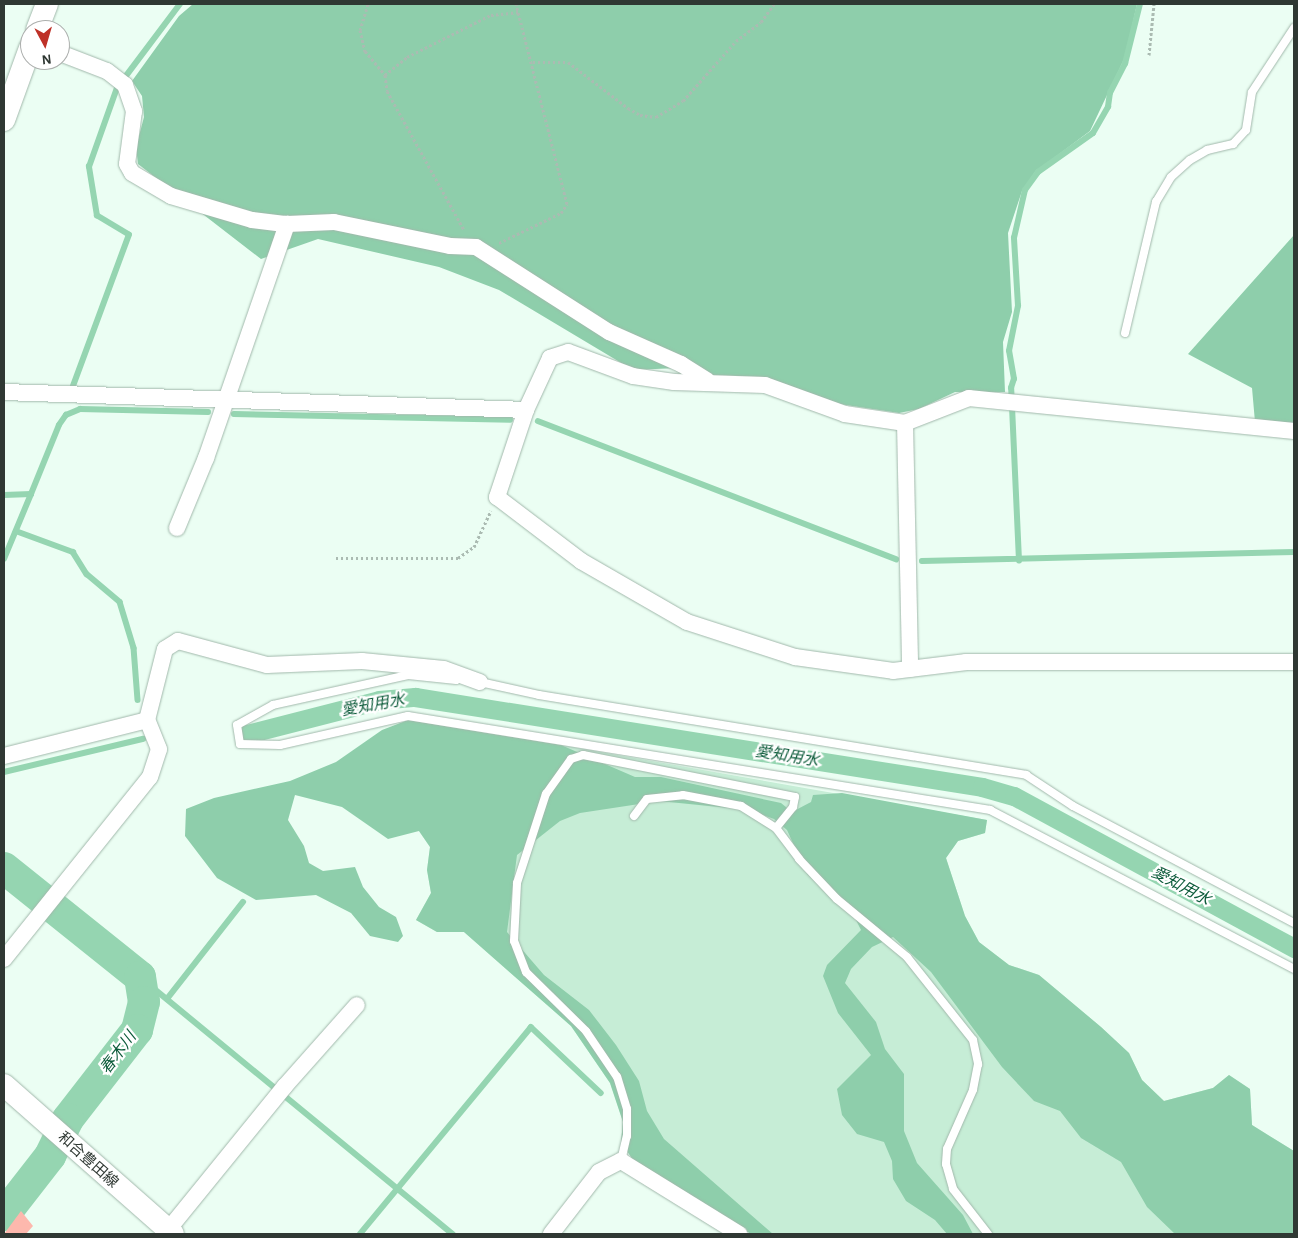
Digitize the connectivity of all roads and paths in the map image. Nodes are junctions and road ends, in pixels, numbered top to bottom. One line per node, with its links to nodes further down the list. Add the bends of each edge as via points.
1 (47, 4): 7 (main road)
2 (368, 4): 13 (path, via 361,39 365,51)
3 (516, 4): 6 (path)
4 (774, 4): 11 (path, via 761,22 736,41 683,101 656,117 640,115 628,108 568,62)
5 (1154, 4): 9 (path)
6 (519, 12): 11 (path); 13 (path, via 491,15 407,57)
7 (41, 20)
8 (1294, 28): 18 (lane, via 1252,92 1246,130 1233,144 1207,150 1190,160 1170,177 1156,202)
9 (1149, 55)
10 (70, 57): 15 (street, via 107,71 132,96 133,127 126,148 127,164 132,173 171,196 243,218)
11 (533, 62): 17 (path, via 567,204 560,213)
12 (22, 70): 14 (main road)
13 (385, 75): 16 (path, via 387,91 466,233)
14 (4, 120)
15 (286, 224): 16 (street, via 334,222); 21 (street)
16 (468, 247): 17 (street)
17 (487, 253): 19 (street, via 609,332 681,364)
18 (1126, 334)
19 (707, 380): 22 (street, via 674,382 633,376 568,352 550,358); 23 (street, via 765,385 845,414)
20 (4, 392): 21 (street)
21 (226, 402): 22 (street); 26 (street)
22 (526, 410): 25 (street)
23 (905, 423): 24 (street, via 969,398); 29 (street)
24 (1294, 431)
25 (497, 497): 27 (path, via 474,547 458,558); 29 (street, via 581,561 686,622 795,658 872,670)
26 (177, 528)
27 (336, 558)
28 (1294, 662): 29 (street, via 966,662)
29 (910, 669)
30 (480, 682): 31 (street, via 444,669 362,661 267,665 178,641 165,649); 35 (lane, via 539,695 1026,775 1074,806); 37 (lane, via 408,675 350,685 273,705 238,725 240,744 280,745 408,716 990,810)
31 (147, 720): 32 (street); 36 (street, via 159,749 150,777)
32 (4, 756)
33 (634, 816): 34 (lane, via 647,799 683,795 741,806)
34 (776, 828): 40 (lane, via 793,807 795,798 583,755 571,759 546,794 517,883 514,941 526,972 586,1032 617,1077 627,1109 627,1136); 44 (lane, via 808,871 907,957 973,1040 978,1064 972,1090 947,1149 946,1164 953,1189)
35 (1294, 922)
36 (4, 959)
37 (1294, 969)
38 (357, 1005): 41 (street, via 280,1092)
39 (4, 1085): 41 (main road, 和合豊田線)
40 (621, 1161): 42 (street, via 599,1172); 43 (street)
41 (170, 1232)
42 (550, 1234)
43 (739, 1234)
44 (988, 1234)

